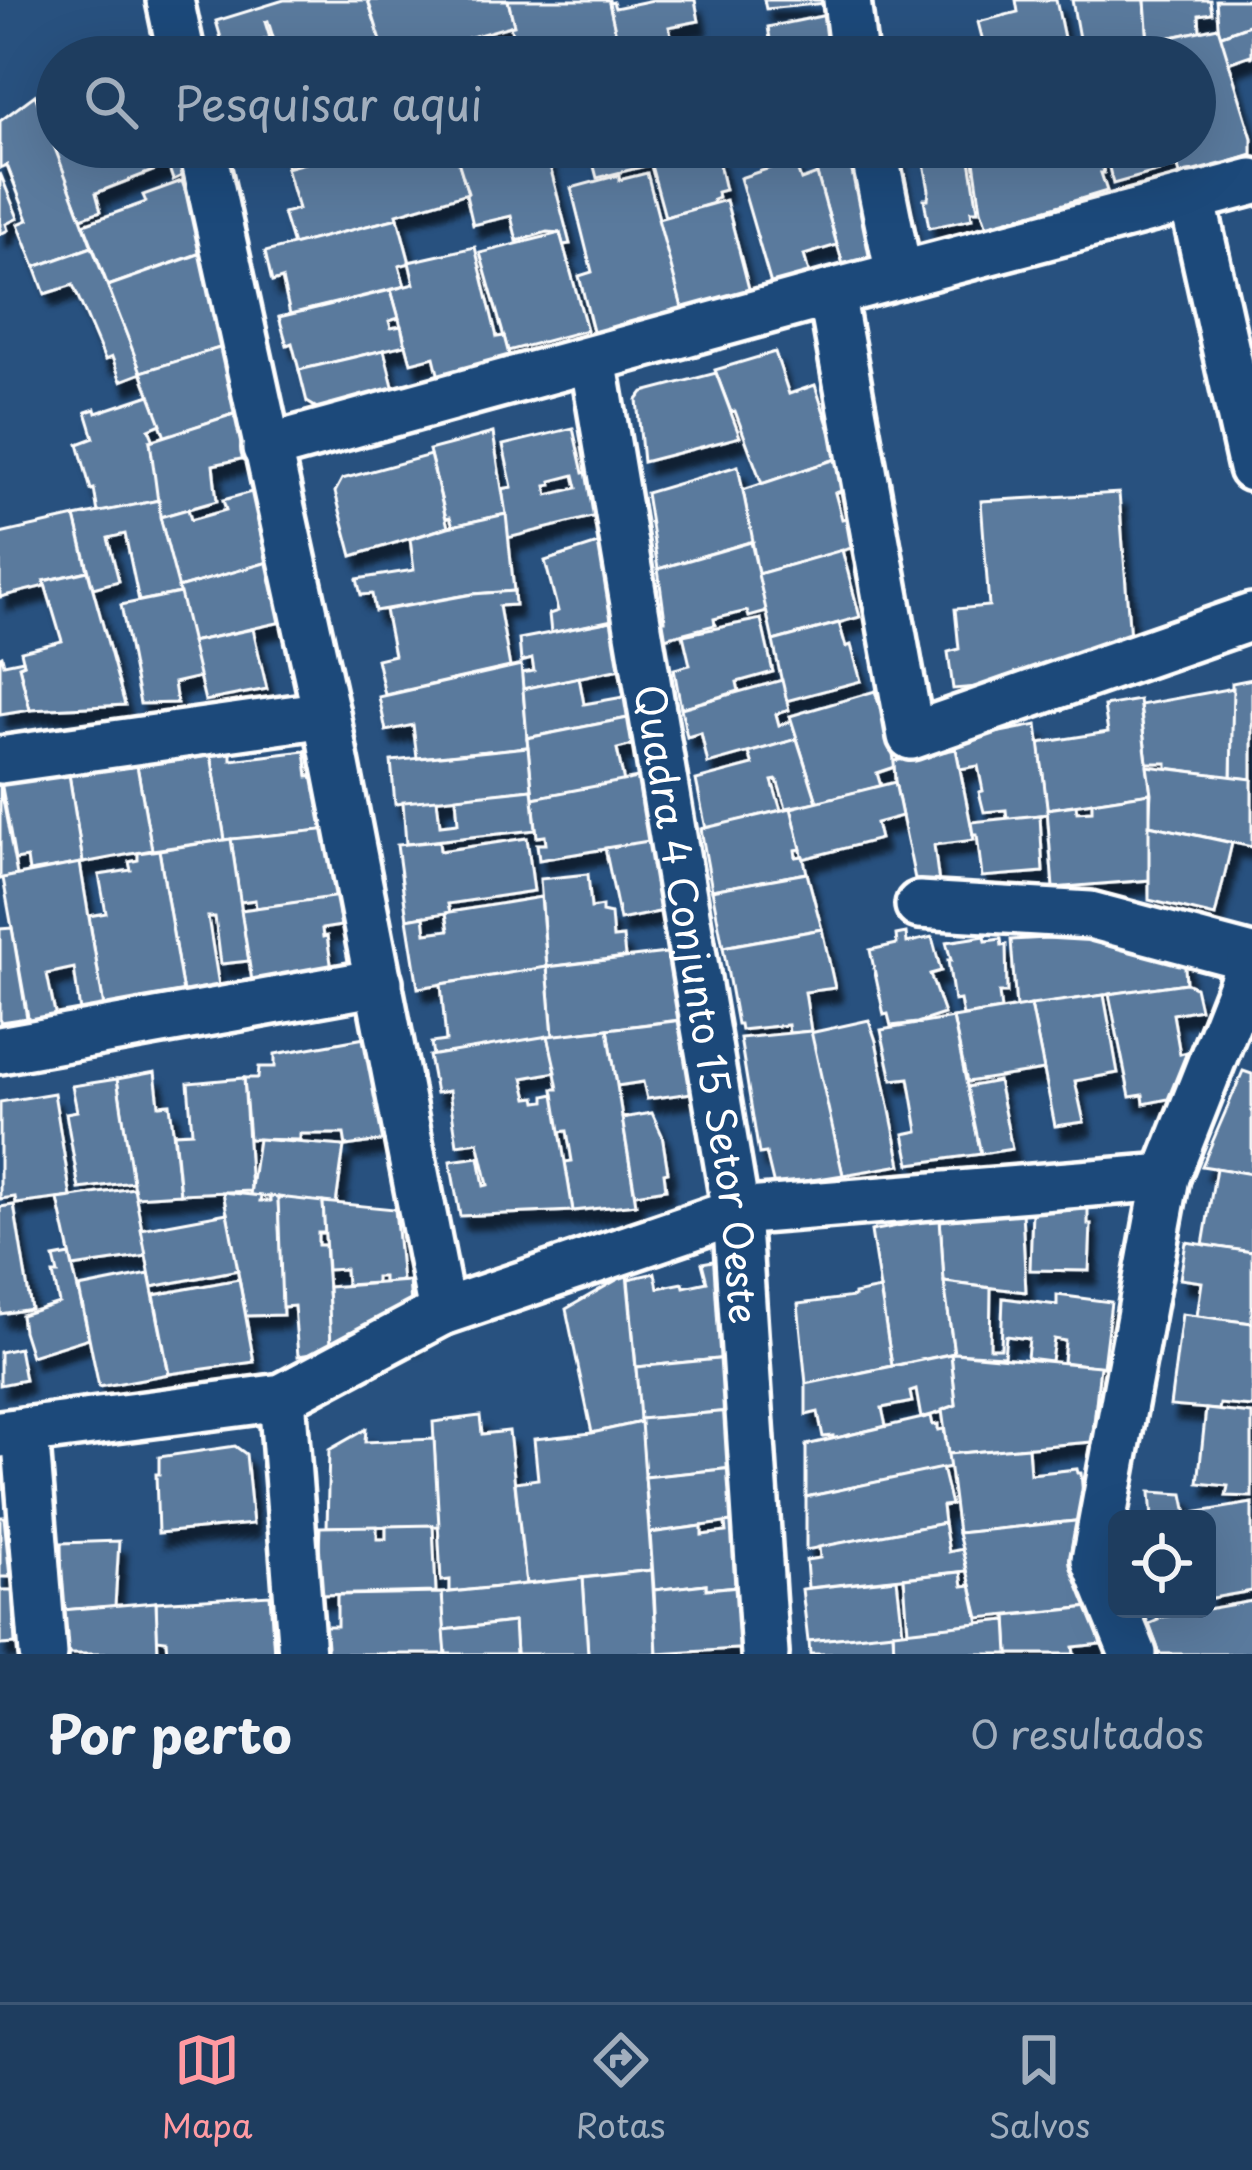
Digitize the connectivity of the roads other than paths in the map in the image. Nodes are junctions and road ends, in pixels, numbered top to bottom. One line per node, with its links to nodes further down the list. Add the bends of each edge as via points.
1 (170, 0): 3 (street)
2 (848, 0): 4 (street)
3 (178, 36)
4 (852, 36)
5 (206, 168): 12 (street)
6 (877, 168): 9 (street)
7 (1252, 182): 8 (street)
8 (1192, 197): 9 (street); 13 (street)
9 (899, 275): 10 (street)
10 (831, 293): 11 (street); 14 (street, via 911,736)
11 (592, 359): 12 (street); 22 (street, Quadra 4 Conjunto 15 Setor Oeste)
12 (266, 448): 15 (street)
13 (1252, 468)
14 (1252, 616)
15 (326, 714): 16 (street); 19 (street)
16 (0, 760)
17 (919, 905): 18 (street, via 1090,915)
18 (1252, 958): 21 (street)
19 (380, 982): 20 (street); 23 (street)
20 (0, 1050)
21 (1166, 1177): 22 (street); 29 (street, via 1095,1560)
22 (736, 1213): 23 (street); 28 (street, Quadra 4 Conjunto 15 Setor Oeste)
23 (442, 1312): 24 (street)
24 (282, 1397): 25 (street); 27 (street)
25 (13, 1432): 26 (street)
26 (43, 1654)
27 (302, 1654)
28 (766, 1654)
29 (1133, 1654)

